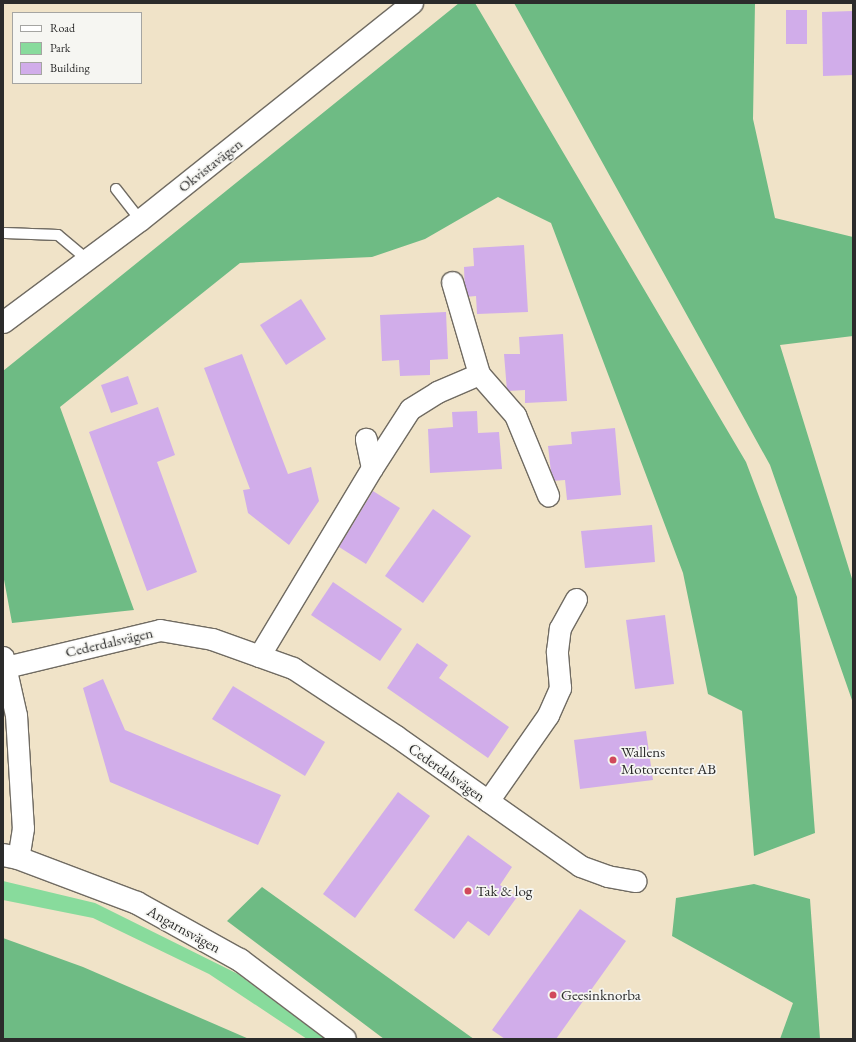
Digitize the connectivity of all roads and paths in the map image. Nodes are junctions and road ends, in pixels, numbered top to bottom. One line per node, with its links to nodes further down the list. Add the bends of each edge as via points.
1 (412, 3): 3 (street, Okvistavägen)
2 (116, 189): 3 (lane)
3 (140, 220): 5 (street, Okvistavägen)
4 (5, 233): 5 (lane, via 58,235)
5 (85, 258): 7 (street, Okvistavägen, via 27,306)
6 (452, 282): 8 (street)
7 (3, 322)
8 (478, 374): 10 (street, via 437,392 410,409); 11 (street, via 515,415)
9 (366, 439): 10 (street)
10 (372, 468): 13 (street)
11 (548, 495)
12 (576, 599): 15 (street, via 560,628 560,688 548,715)
13 (259, 656): 14 (street, Cederdalsvägen, via 212,639 160,630); 15 (street, Cederdalsvägen, via 293,668 400,738)
14 (4, 662): 16 (street, Cederdalsvägen, via 16,715 23,820)
15 (488, 801): 17 (street, Cederdalsvägen, via 580,866 607,876)
16 (10, 857): 18 (main road, Angarnsvägen, via 137,903 240,960)
17 (636, 881)
18 (345, 1039)

